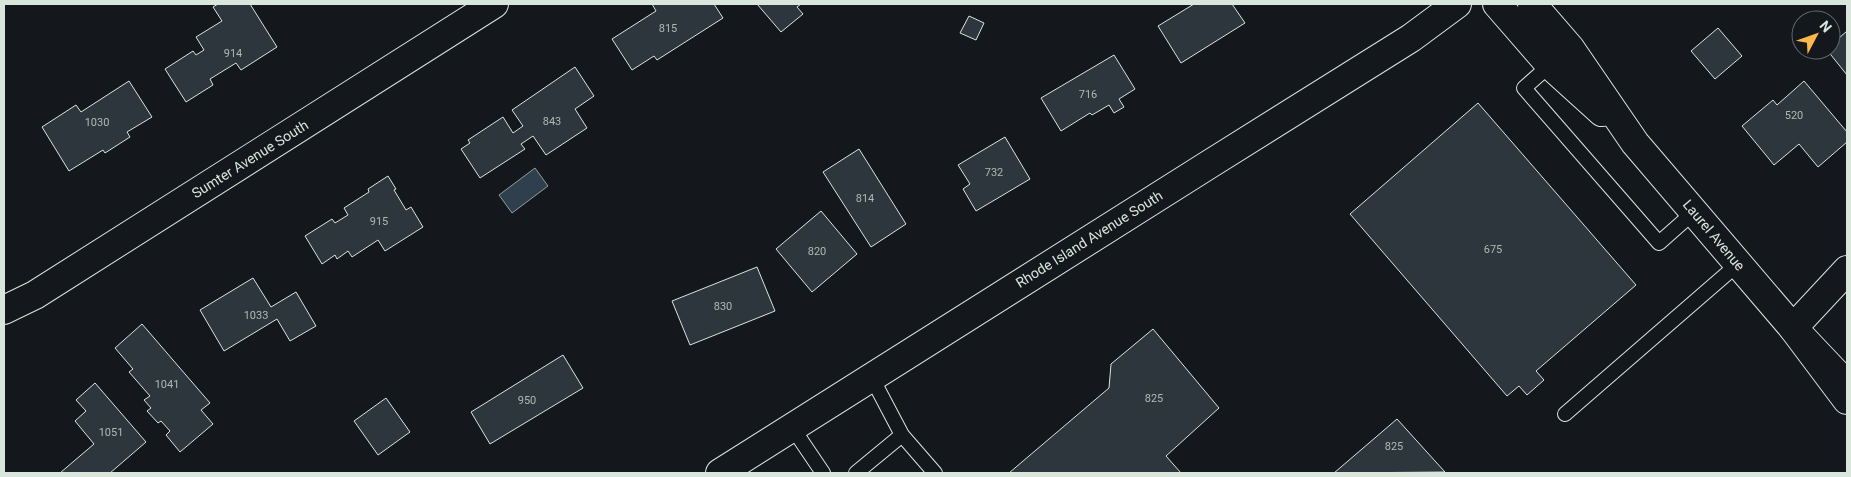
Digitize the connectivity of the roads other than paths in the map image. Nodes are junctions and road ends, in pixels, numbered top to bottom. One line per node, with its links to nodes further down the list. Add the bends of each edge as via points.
1 (494, 4): 10 (street, Sumter Avenue South, via 35,295)
2 (1457, 4): 12 (street, Rhode Island Avenue South, via 1411,38)
3 (1497, 4): 5 (street, Laurel Avenue)
4 (1532, 4): 6 (street, Laurel Avenue, via 1570,48)
5 (1550, 66): 6 (street, Laurel Avenue); 7 (lane, via 1524,88 1659,243)
6 (1635, 143): 7 (street, Laurel Avenue)
7 (1694, 212): 8 (street, Laurel Avenue)
8 (1738, 264): 11 (street, Laurel Avenue); 15 (lane)
9 (1847, 270): 11 (street)
10 (4, 310)
11 (1793, 328): 13 (street, Laurel Avenue); 14 (street, Laurel Avenue)
12 (872, 378): 16 (street, Rhode Island Avenue South); 17 (lane)
13 (1847, 385)
14 (1847, 400)
15 (1565, 414)
16 (792, 427): 18 (street, Rhode Island Avenue South); 19 (lane)
17 (902, 435): 20 (lane); 21 (lane)
18 (720, 473)
19 (823, 473)
20 (856, 473)
21 (935, 473)

